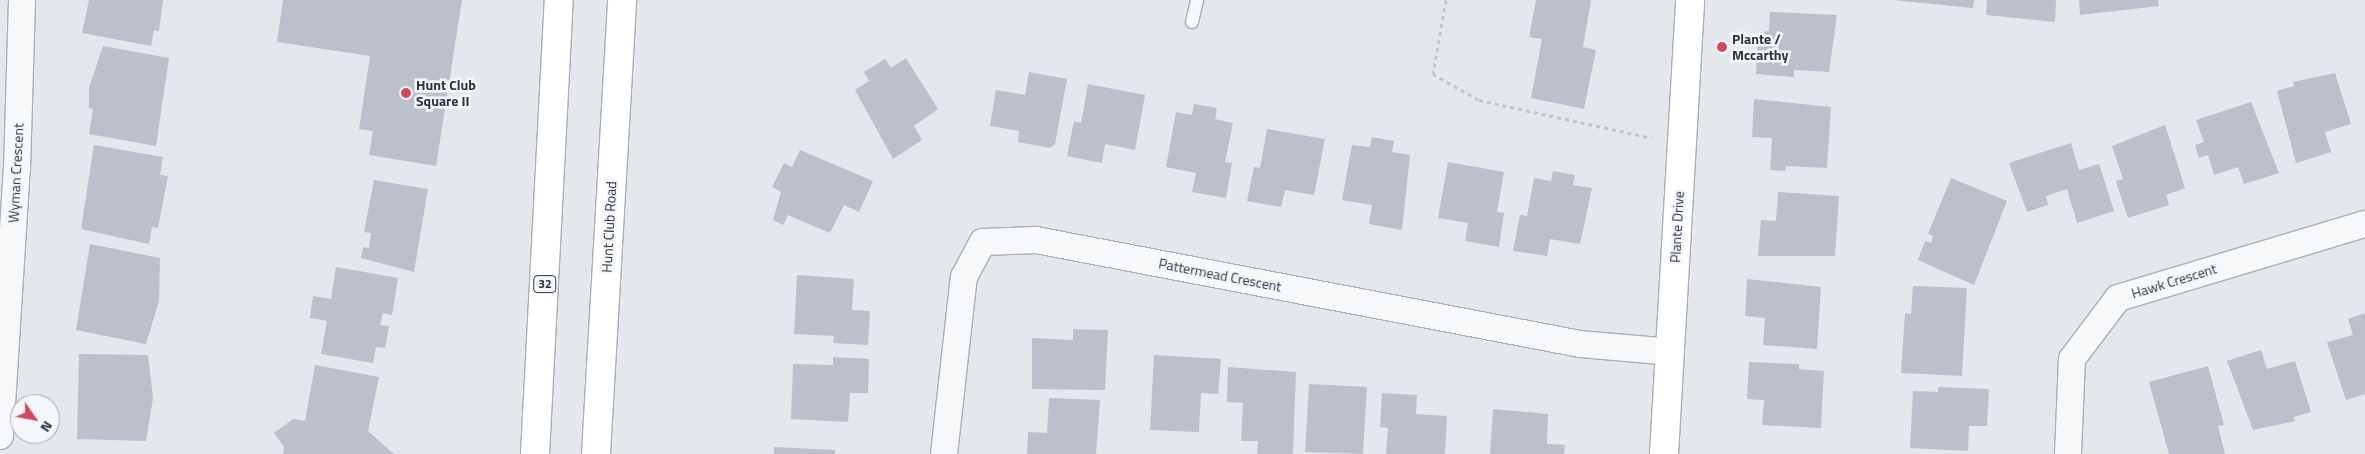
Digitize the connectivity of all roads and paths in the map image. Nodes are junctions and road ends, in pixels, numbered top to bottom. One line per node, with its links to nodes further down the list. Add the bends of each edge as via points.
1 (22, 0): 11 (street, Wyman Crescent, via 17,169)
2 (559, 0): 12 (main road, 32)
3 (622, 0): 13 (main road, Hunt Club Road)
4 (1197, 0): 7 (lane)
5 (1446, 0): 8 (path, via 1433,74 1479,100)
6 (1690, 0): 8 (main road, Plante Drive)
7 (1192, 22)
8 (1682, 144): 10 (main road, Plante Drive)
9 (2365, 224): 16 (street, Hawk Crescent, via 2118,298 2072,359)
10 (1671, 352): 14 (street, Pattermead Crescent, via 1580,344 1036,240 983,242 964,276); 15 (main road, Plante Drive)
11 (0, 436)
12 (535, 454)
13 (596, 454)
14 (944, 454)
15 (1664, 454)
16 (2068, 454)

